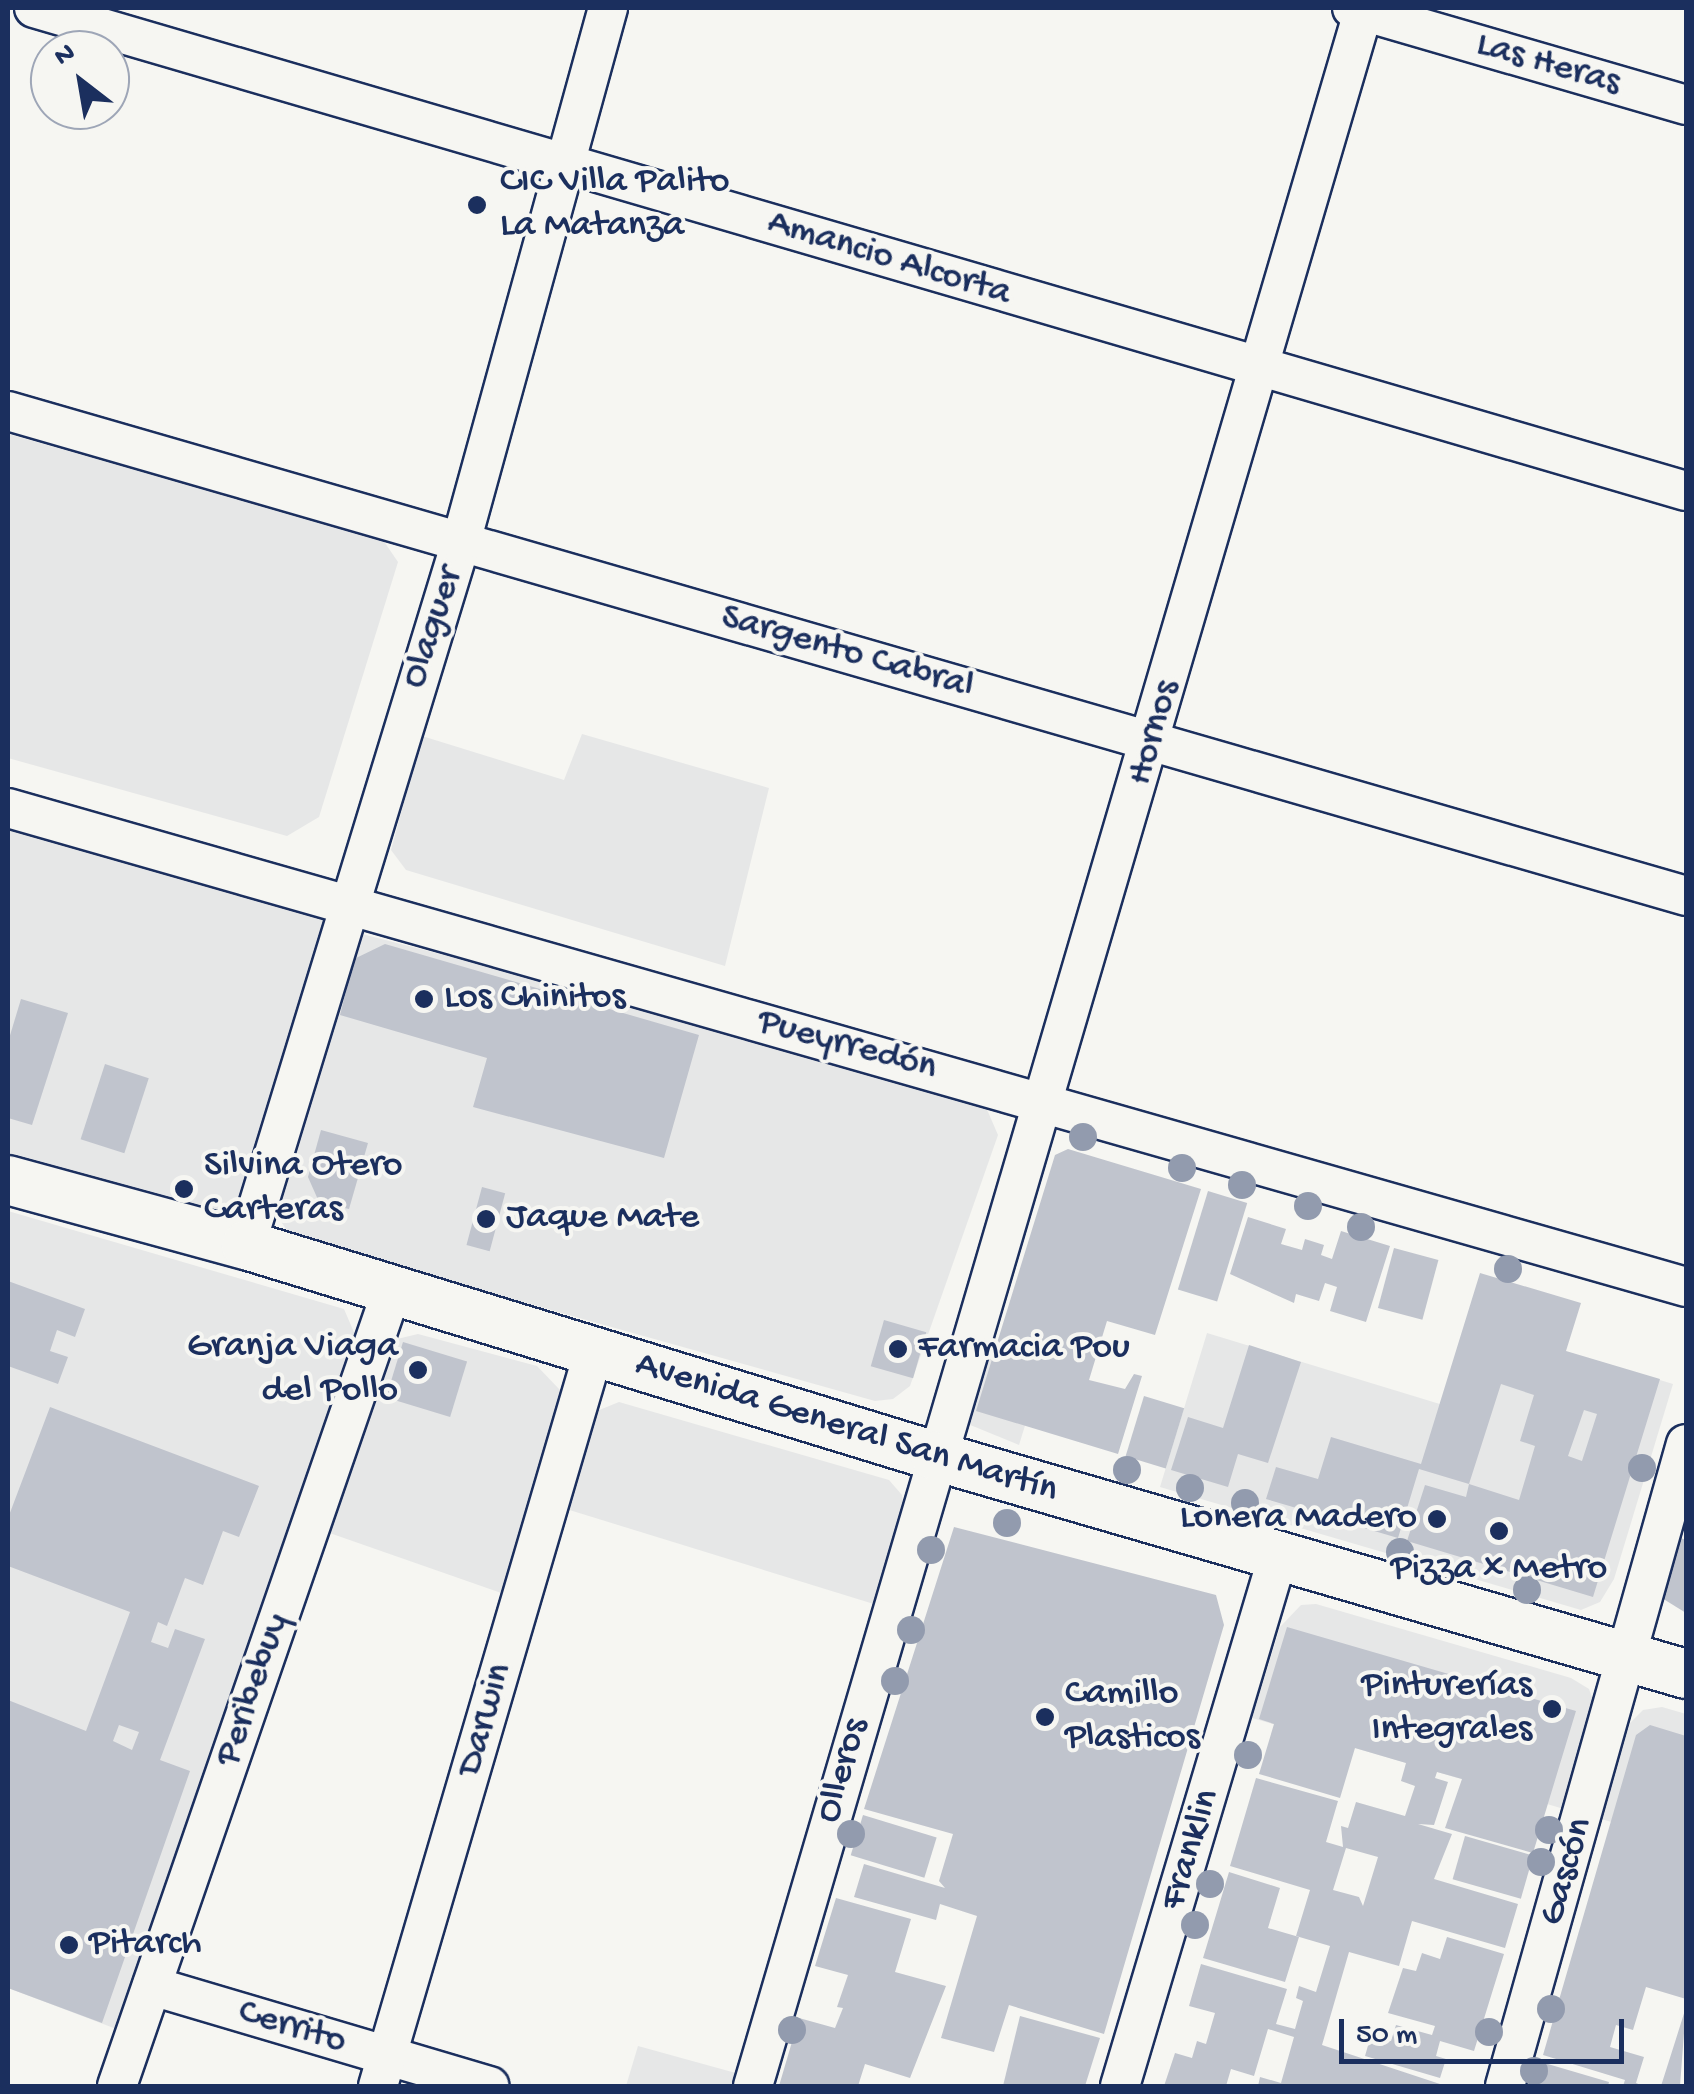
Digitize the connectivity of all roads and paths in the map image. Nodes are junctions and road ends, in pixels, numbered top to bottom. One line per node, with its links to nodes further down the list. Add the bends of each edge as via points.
1 (34, 8): 5 (street, Amancio Alcorta)
2 (608, 8): 5 (street, Olaguer)
3 (1360, 9): 4 (street, Las Heras); 6 (street, Hornos)
4 (1686, 105)
5 (567, 163): 6 (street, Amancio Alcorta); 9 (street, Olaguer)
6 (1258, 368): 8 (street, Amancio Alcorta); 10 (street, Hornos)
7 (8, 412): 9 (street, Sargento Cabral)
8 (1686, 491)
9 (462, 542): 10 (street, Sargento Cabral); 13 (street, Olaguer)
10 (1153, 742): 12 (street, Sargento Cabral); 14 (street, Hornos)
11 (8, 808): 13 (street, Pueyrredón)
12 (1686, 896)
13 (345, 907): 14 (street, Pueyrredón); 16 (street, Olaguer)
14 (1043, 1100): 17 (street, Pueyrredón); 21 (street, Hornos)
15 (8, 1180): 16 (main road, Avenida General San Martín)
16 (246, 1245): 18 (main road, Avenida General San Martín)
17 (1686, 1288)
18 (391, 1293): 19 (main road, Avenida General San Martín); 25 (street, Peribebuy)
19 (593, 1354): 21 (main road, Avenida General San Martín); 26 (street, Darwin)
20 (1686, 1444): 23 (street, Gascón)
21 (936, 1456): 22 (main road, Avenida General San Martín); 29 (street, Olleros)
22 (1278, 1556): 23 (main road, Avenida General San Martín); 30 (street, Franklin)
23 (1628, 1656): 24 (main road, Avenida General San Martín); 31 (street, Gascón)
24 (1686, 1674)
25 (152, 1986): 26 (street, Cerrito); 27 (street, Peribebuy)
26 (382, 2071): 28 (street, Cerrito)
27 (116, 2086)
28 (490, 2086)
29 (753, 2086)
30 (1120, 2086)
31 (1505, 2086)

